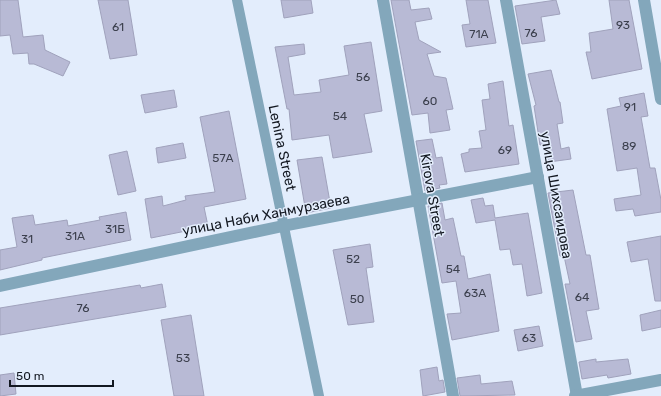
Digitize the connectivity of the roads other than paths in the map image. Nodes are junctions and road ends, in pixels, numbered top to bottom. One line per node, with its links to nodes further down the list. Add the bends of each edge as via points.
1 (237, 0): 8 (street, Lenina Street)
2 (383, 0): 7 (street, Kirova Street)
3 (506, 0): 6 (street, улица Шихсаидова)
4 (644, 0): 5 (street)
5 (661, 99)
6 (538, 177): 7 (street, улица Наби Ханмурзаева); 13 (street, улица Шихсаидова)
7 (418, 200): 8 (street, улица Наби Ханмурзаева); 12 (street, Kirova Street)
8 (283, 226): 9 (street, улица Наби Ханмурзаева); 11 (street, Lenina Street)
9 (0, 286)
10 (661, 380): 13 (street)
11 (319, 396)
12 (453, 396)
13 (576, 396)

